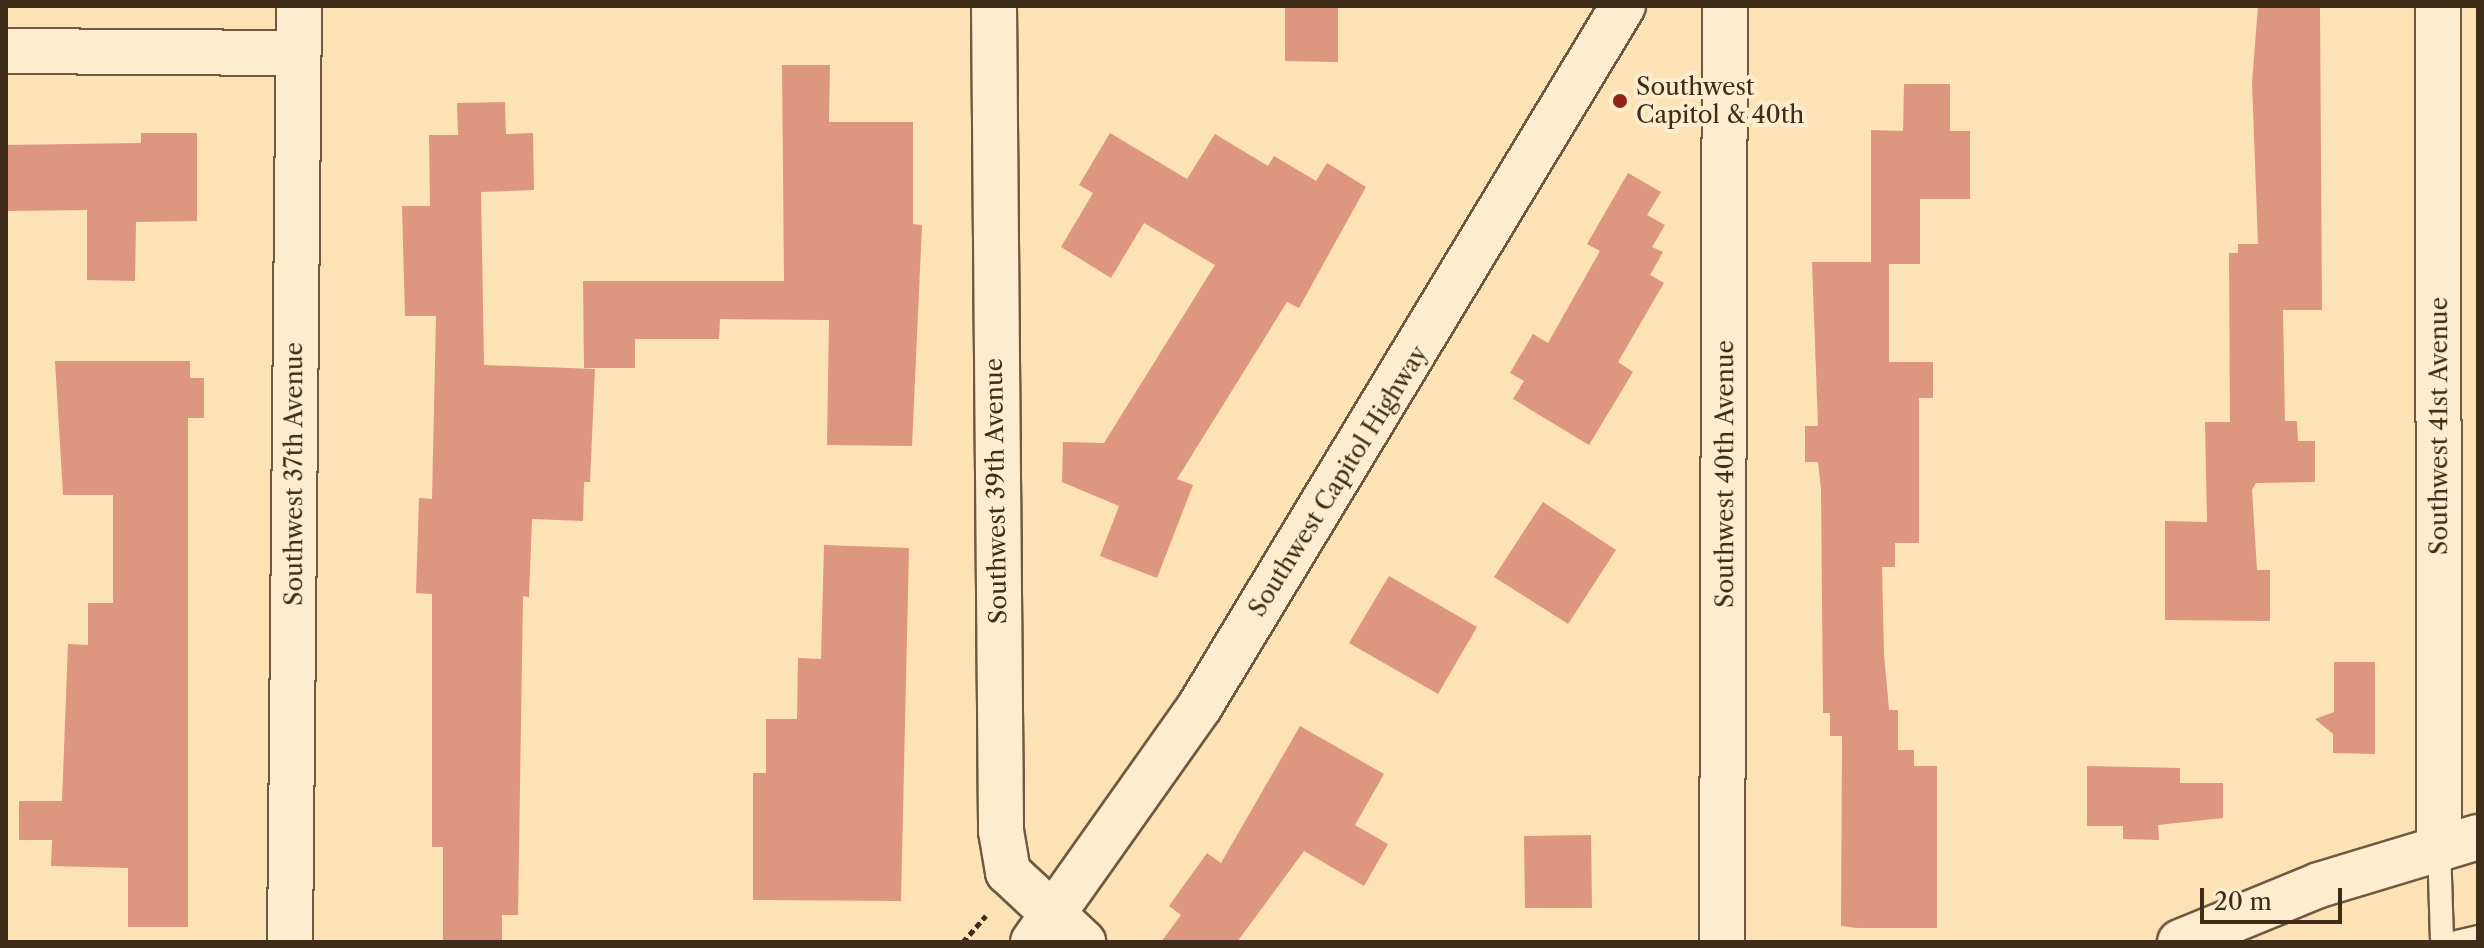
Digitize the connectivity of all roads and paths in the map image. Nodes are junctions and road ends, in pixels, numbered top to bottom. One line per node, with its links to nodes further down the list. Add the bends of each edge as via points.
1 (299, 6): 7 (street, Southwest 37th Avenue)
2 (994, 6): 10 (street, Southwest 39th Avenue, via 1001,831 1008,872)
3 (1623, 6): 10 (street, Southwest Capitol Highway, via 1200,706)
4 (1725, 6): 14 (street, Southwest 40th Avenue)
5 (2438, 6): 8 (street, Southwest 41st Avenue)
6 (6, 51): 7 (street)
7 (298, 53): 12 (street, Southwest 37th Avenue)
8 (2459, 841): 15 (street); 16 (lane)
9 (992, 909): 13 (path)
10 (1056, 933)
11 (2478, 937): 17 (lane)
12 (290, 942)
13 (963, 942)
14 (1722, 942)
15 (2180, 942)
16 (2442, 942)
17 (2457, 942)

